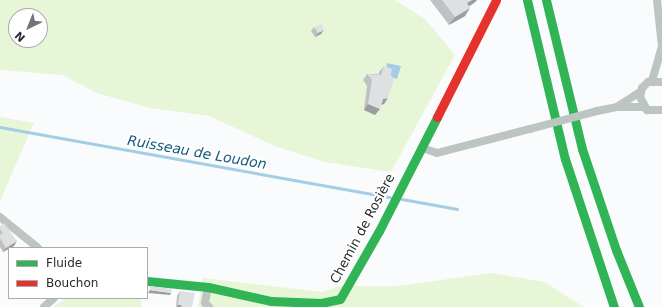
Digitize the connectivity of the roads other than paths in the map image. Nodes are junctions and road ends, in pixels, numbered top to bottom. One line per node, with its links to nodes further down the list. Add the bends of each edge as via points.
1 (496, 0): 12 (main road, Chemin de Rosière)
2 (526, 0): 20 (main road, via 565,159)
3 (546, 0): 21 (main road, via 582,149 616,250)
4 (657, 0): 5 (street)
5 (662, 47): 6 (street)
6 (652, 81): 7 (street); 8 (street)
7 (662, 82)
8 (640, 92): 9 (street); 10 (street)
9 (617, 106): 10 (street); 12 (street, bridge, via 437,153)
10 (644, 107): 11 (street)
11 (660, 113)
12 (422, 148): 16 (main road, Chemin de Rosière, via 354,278 340,299 321,303 271,301)
13 (0, 217): 14 (street)
14 (37, 247)
15 (148, 281): 16 (main road, Chemin de Rosière)
16 (208, 287): 19 (street, via 205,303)
17 (53, 299): 18 (street)
18 (44, 307)
19 (209, 307)
20 (614, 307)
21 (639, 307)

